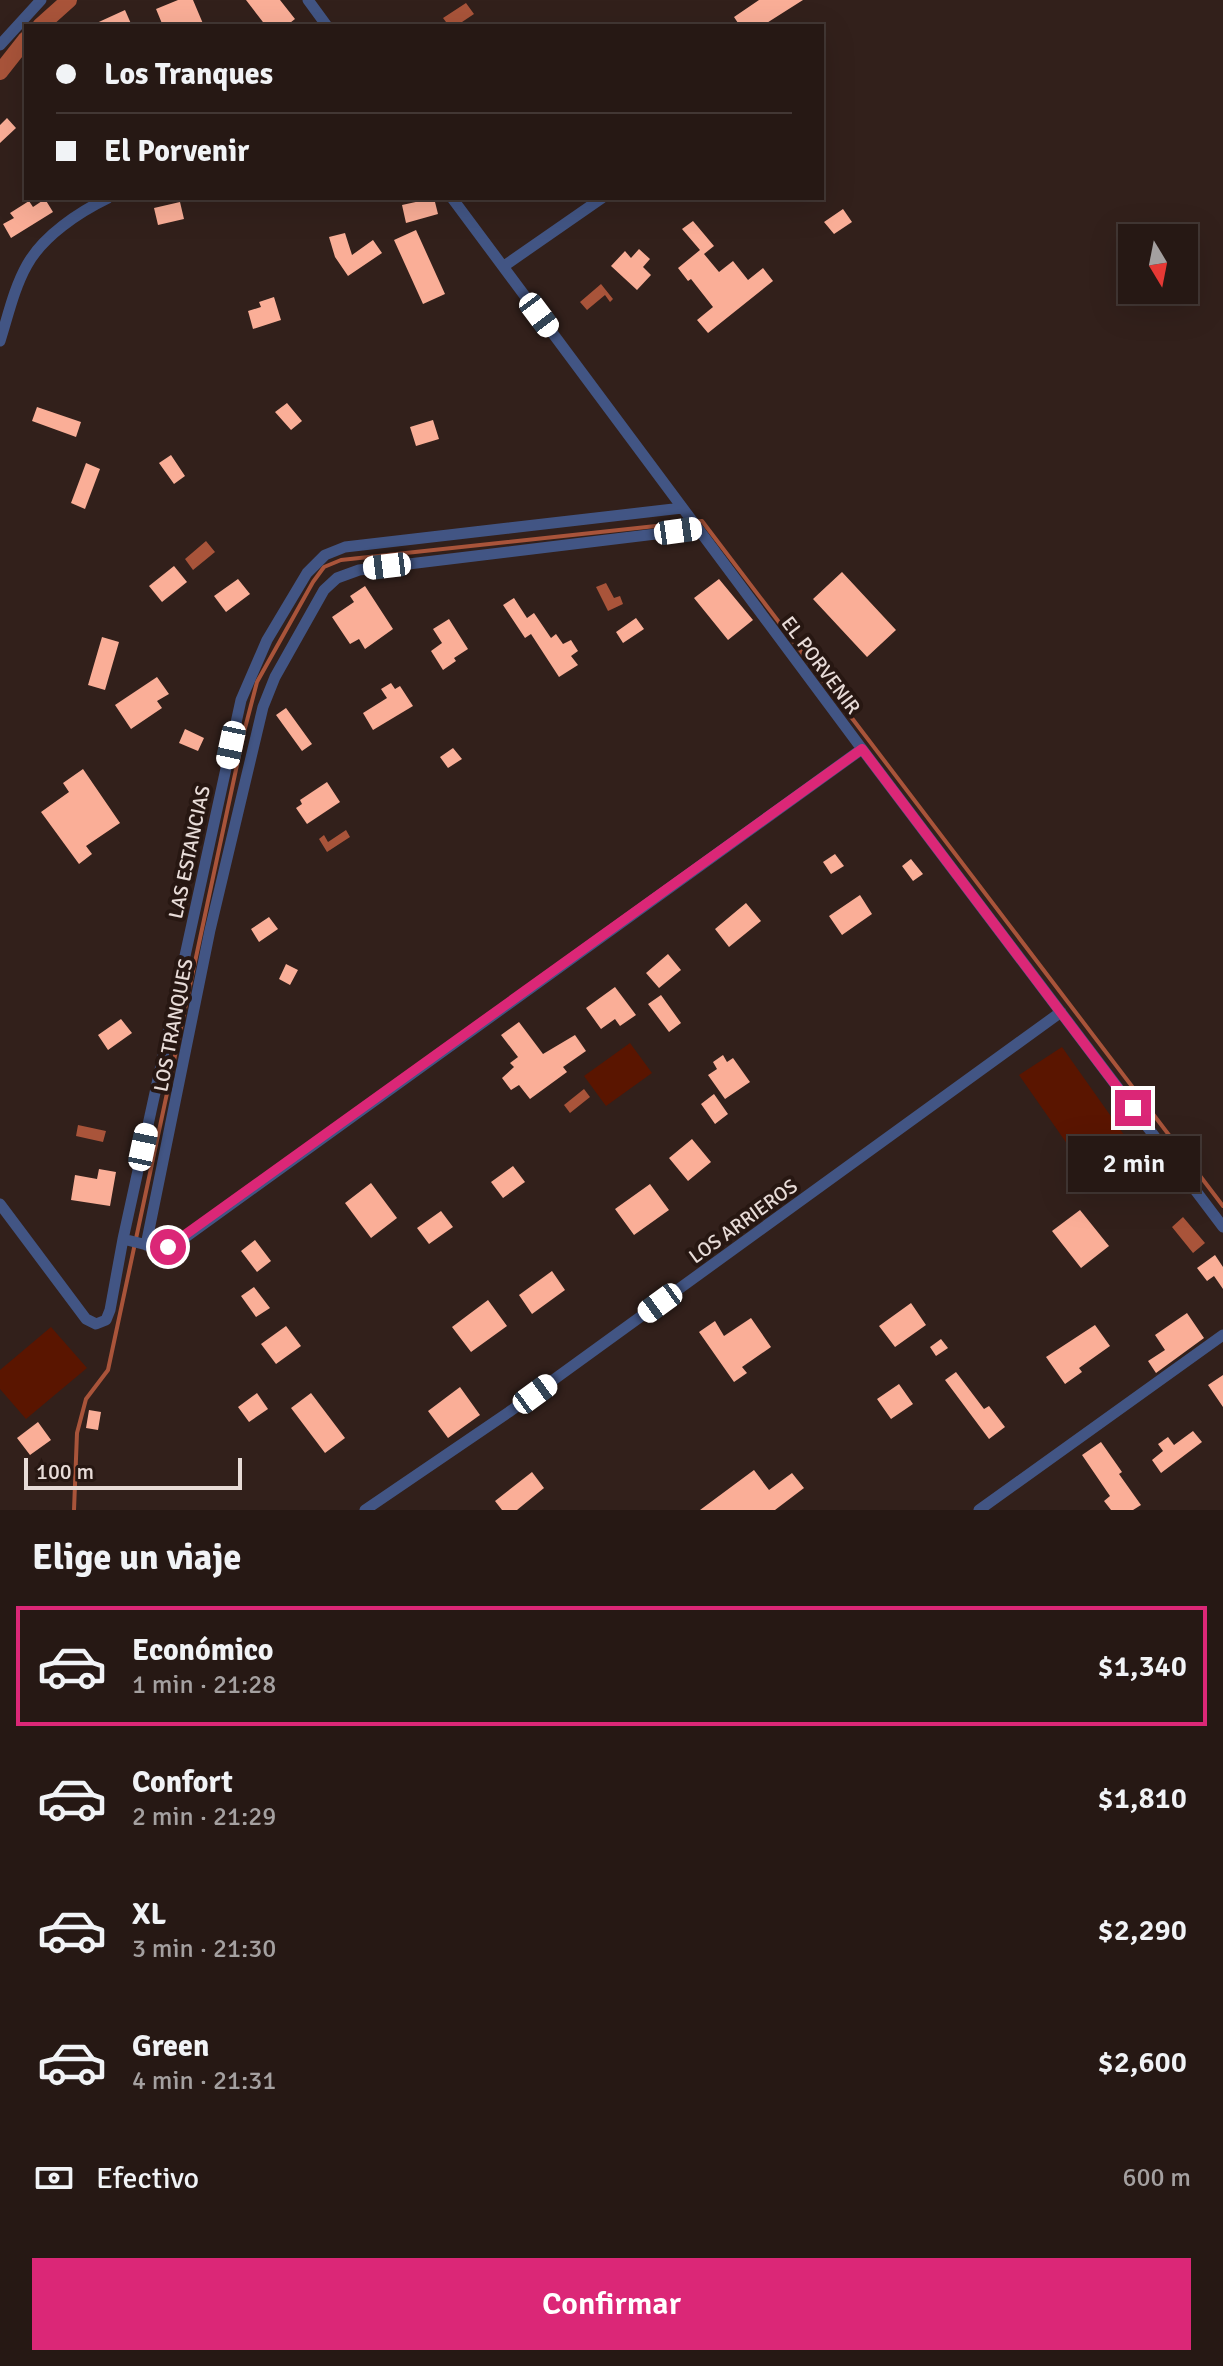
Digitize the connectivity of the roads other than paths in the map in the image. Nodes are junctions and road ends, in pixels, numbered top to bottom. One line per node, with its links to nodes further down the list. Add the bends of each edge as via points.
1 (41, 0): 4 (street)
2 (308, 0): 3 (street)
3 (326, 24)
4 (0, 45)
5 (105, 200): 9 (street, via 36,251 22,274)
6 (454, 200): 8 (street, EL PORVENIR)
7 (599, 200): 8 (street)
8 (504, 266): 10 (street, EL PORVENIR)
9 (0, 341)
10 (682, 508): 11 (street, EL PORVENIR); 12 (street, LAS ESTANCIAS, via 356,545 325,555 307,573 259,657 241,700)
11 (697, 529): 13 (street, EL PORVENIR); 14 (street, LOS TRANQUES, via 344,574 324,590 275,677)
12 (231, 745): 14 (street); 18 (street, LAS ESTANCIAS)
13 (862, 749): 15 (street, EL PORVENIR); 19 (street, via 176,1244)
14 (252, 750): 19 (street, LOS TRANQUES)
15 (1061, 1012): 17 (street, EL PORVENIR); 21 (street, LOS ARRIEROS, via 522,1403)
16 (0, 1204): 18 (street, LAS ESTANCIAS, via 86,1319 96,1324 106,1320 110,1310)
17 (1223, 1227)
18 (123, 1239): 19 (street)
19 (146, 1245)
20 (1223, 1335): 22 (street)
21 (365, 1510)
22 (979, 1510)

